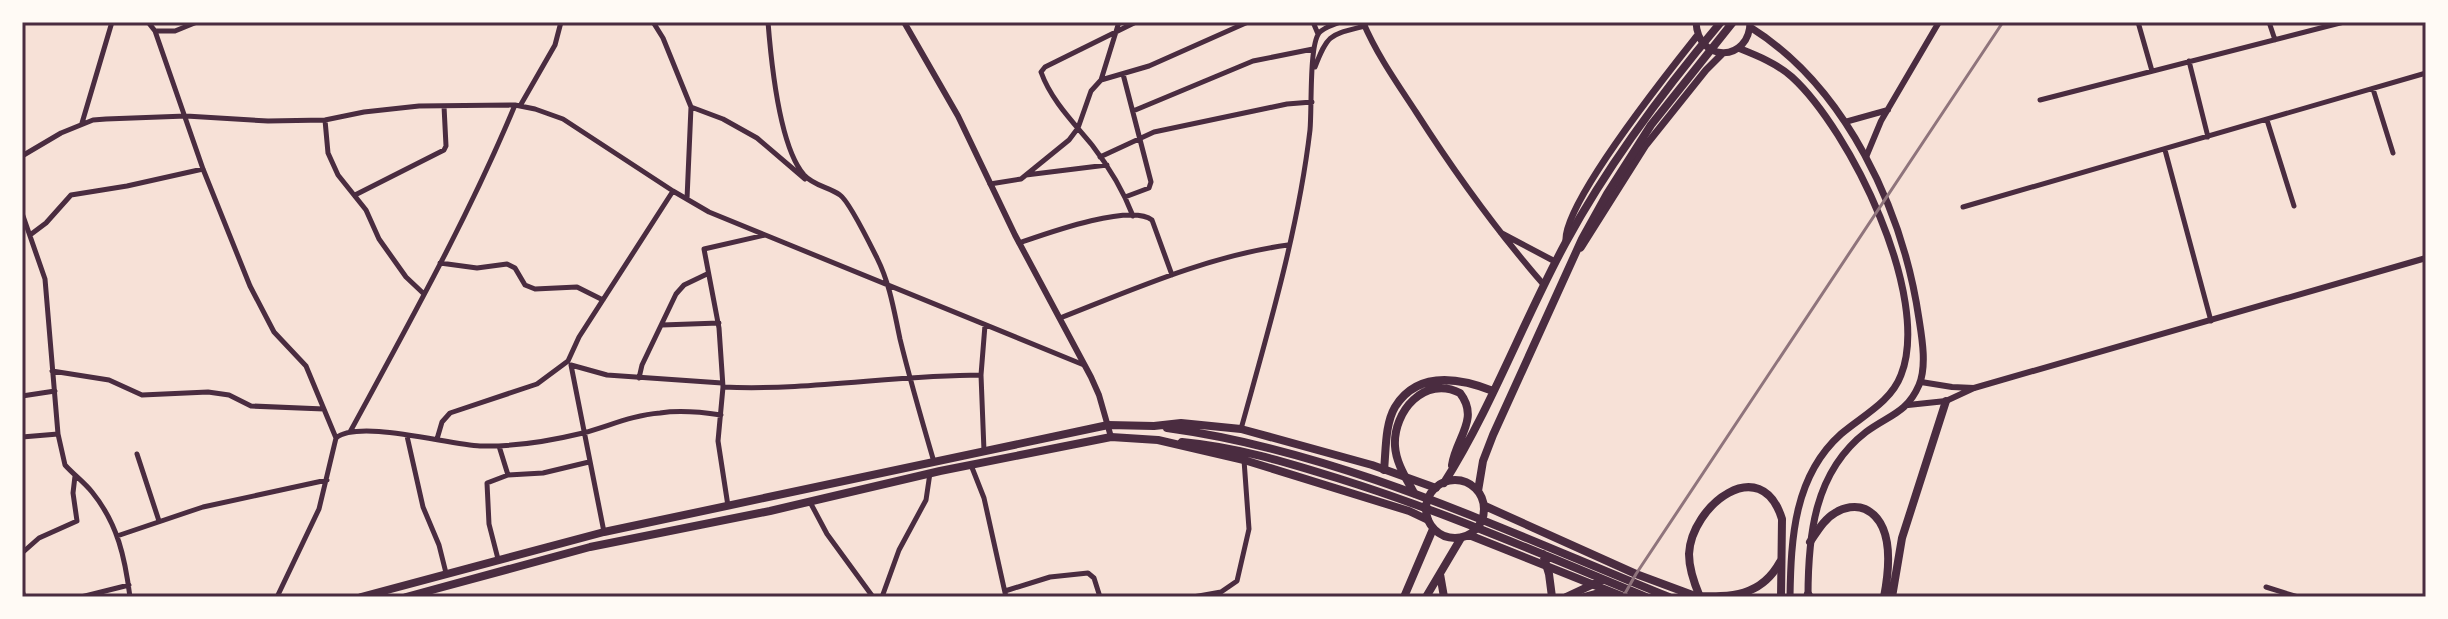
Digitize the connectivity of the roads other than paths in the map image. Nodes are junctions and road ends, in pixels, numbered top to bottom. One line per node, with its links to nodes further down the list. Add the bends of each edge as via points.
1 (112, 22): 48 (street)
2 (148, 22): 22 (street)
3 (197, 22): 22 (street, via 175,31)
4 (561, 22): 40 (street, via 555,45)
5 (653, 22): 41 (street)
6 (768, 22): 61 (street, via 786,136 803,174)
7 (904, 22): 62 (street)
8 (1119, 22): 23 (street)
9 (1136, 22): 23 (street)
10 (1248, 22): 34 (street)
11 (1313, 22): 24 (street)
12 (1340, 22): 24 (street)
13 (1721, 22): 57 (main road, via 1672,80)
14 (1733, 22): 57 (main road)
15 (1939, 22): 42 (street)
16 (2138, 22): 31 (street)
17 (2269, 22): 26 (street)
18 (2344, 22): 26 (street)
19 (1695, 23): 25 (main road)
20 (1364, 24): 32 (street, via 1332,35); 73 (street, via 1374,48)
21 (1750, 24): 27 (main road, via 1749,35); 47 (main road, via 1800,69)
22 (155, 31): 44 (street)
23 (1117, 31): 35 (street); 49 (street, via 1042,69 1062,110)
24 (1318, 34): 28 (street)
25 (1697, 36): 29 (main road, via 1708,49); 76 (main road, via 1601,166 1566,229)
26 (2275, 40): 30 (street)
27 (1738, 48): 29 (main road); 72 (main road, via 1773,63 1807,93 1842,141)
28 (1313, 49): 32 (street); 43 (street, via 1253,61)
29 (1723, 53): 79 (main road, via 1646,145)
30 (2189, 61): 31 (street); 51 (street)
31 (2152, 71): 37 (street)
32 (1313, 72): 38 (street)
33 (2426, 73): 36 (street)
34 (1123, 74): 35 (street); 43 (street)
35 (1101, 80): 49 (street, via 1091,91)
36 (2373, 89): 46 (street); 53 (street)
37 (2040, 100)
38 (1312, 102): 50 (street); 78 (street)
39 (444, 106): 40 (street); 45 (street); 64 (street, via 444,150)
40 (517, 106): 63 (street, via 563,119); 82 (street)
41 (691, 107): 61 (street, via 757,138); 66 (street)
42 (1888, 110): 47 (street); 56 (street)
43 (1133, 111): 50 (street)
44 (186, 116): 45 (street); 48 (street); 59 (street)
45 (325, 120): 64 (street, via 333,166)
46 (2267, 120): 51 (street); 67 (street)
47 (1845, 122): 56 (main road)
48 (82, 124): 54 (street)
49 (1078, 128): 55 (street); 60 (street)
50 (1141, 137): 55 (street); 65 (street, via 1150,186)
51 (2208, 137): 52 (street)
52 (2165, 150): 68 (street); 90 (street)
53 (2393, 153)
54 (22, 156)
55 (1100, 157): 58 (street)
56 (1866, 157): 71 (main road)
57 (1620, 162): 76 (main road); 79 (main road)
58 (1107, 165): 60 (street); 65 (street)
59 (203, 169): 74 (street, via 71,195); 108 (street, via 269,325 306,366)
60 (1025, 175): 62 (street)
61 (813, 183): 85 (street, via 847,202)
62 (990, 184): 77 (street)
63 (673, 191): 66 (street); 88 (street)
64 (355, 195): 87 (street, via 379,239)
65 (1125, 197): 70 (street)
66 (687, 199): 75 (street)
67 (2294, 206)
68 (1963, 207)
69 (22, 213): 74 (street)
70 (1133, 216): 77 (street, via 1082,222); 84 (street, via 1152,220)
71 (1894, 219): 72 (main road); 100 (main road, via 1916,301)
72 (1882, 223): 185 (main road, via 1906,311 1906,360 1894,390 1825,449 1806,482 1791,550)
73 (1498, 232): 81 (street); 86 (street)
74 (30, 235): 96 (street, via 45,279)
75 (766, 235): 83 (street, via 706,247); 85 (street)
76 (1568, 238): 81 (main road)
77 (1019, 243): 89 (street)
78 (1288, 245): 84 (street, via 1236,254); 112 (street)
79 (1575, 255): 137 (main road, via 1493,435)
80 (2426, 258): 90 (street)
81 (1556, 262): 86 (main road)
82 (440, 263): 87 (street); 88 (street, via 477,268 507,264 535,289 577,287)
83 (707, 274): 91 (street); 92 (street, via 676,294)
84 (1172, 275): 89 (street)
85 (887, 283): 93 (street); 99 (street)
86 (1544, 285): 104 (main road)
87 (424, 294): 113 (street)
88 (603, 300): 94 (street)
89 (1060, 318): 95 (street)
90 (2211, 321): 102 (street)
91 (719, 323): 92 (street); 101 (street)
92 (662, 325): 98 (street)
93 (985, 325): 95 (street); 97 (street)
94 (570, 363): 98 (street, via 590,372); 114 (street); 120 (street, via 528,389 450,413)
95 (1085, 365): 110 (street)
96 (52, 371): 103 (street); 108 (street, via 109,380 142,395 208,392 251,406)
97 (981, 375): 99 (street); 123 (street)
98 (639, 378): 101 (street)
99 (910, 378): 101 (street); 127 (street)
100 (1921, 382): 102 (street); 107 (main road)
101 (723, 385): 109 (street)
102 (1974, 388): 106 (street)
103 (55, 391): 105 (street); 115 (street)
104 (1493, 391): 129 (main road, via 1451,378 1413,390 1390,419); 130 (main road)
105 (22, 396)
106 (1946, 401): 107 (street); 187 (main road, via 1902,538)
107 (1908, 405): 148 (main road, via 1857,440 1841,458 1820,494)
108 (324, 409): 119 (street)
109 (721, 415): 114 (street, via 657,413); 140 (street, via 718,441)
110 (1108, 425): 111 (main road); 118 (street); 123 (main road)
111 (1154, 426): 112 (main road); 134 (main road, via 1251,441)
112 (1241, 429): 129 (main road)
113 (349, 433): 116 (street); 119 (street)
114 (583, 433): 122 (street); 126 (street)
115 (58, 434): 117 (street); 132 (street, via 64,461)
116 (407, 436): 120 (street); 156 (street, via 423,507)
117 (22, 437)
118 (1111, 437): 121 (main road); 128 (main road)
119 (336, 438): 135 (street)
120 (437, 439): 122 (street)
121 (1158, 440): 125 (main road); 134 (main road, via 1219,446)
122 (499, 446): 133 (street)
123 (984, 451): 127 (main road)
124 (137, 454): 143 (street)
125 (1244, 460): 142 (main road); 174 (street, via 1249,529 1237,581 1215,594)
126 (589, 462): 133 (street); 145 (street)
127 (934, 462): 140 (main road)
128 (971, 465): 131 (main road); 162 (street)
129 (1384, 470): 136 (main road)
130 (1452, 470): 136 (main road); 138 (main road, via 1469,420 1468,407 1451,389 1425,390 1405,408 1395,436 1396,457)
131 (930, 473): 139 (main road); 172 (street, via 926,500)
132 (75, 475): 146 (street, via 99,502); 150 (street, via 77,521 39,538)
133 (508, 475): 152 (street, via 486,485)
134 (1351, 477): 138 (main road); 151 (main road)
135 (327, 480): 143 (street); 170 (street, via 311,530)
136 (1440, 485): 137 (main road, via 1462,481); 142 (main road, via 1429,497)
137 (1478, 491): 141 (main road)
138 (1414, 493): 183 (main road)
139 (810, 501): 153 (main road); 164 (street)
140 (728, 506): 145 (main road)
141 (1485, 506): 147 (main road, via 1478,528); 165 (main road)
142 (1428, 520): 144 (main road)
143 (159, 521): 146 (street)
144 (1433, 529): 147 (main road, via 1446,537); 175 (main road)
145 (604, 532): 149 (main road)
146 (117, 536): 158 (street)
147 (1465, 536): 155 (main road); 161 (main road)
148 (1810, 542): 166 (main road); 186 (main road, via 1833,514 1859,507 1874,515 1886,540)
149 (535, 548): 152 (main road); 153 (main road)
150 (22, 553)
151 (1543, 554): 157 (main road); 178 (main road)
152 (498, 559): 156 (main road)
153 (539, 560): 171 (main road)
154 (1780, 562): 165 (main road, via 1774,574 1745,595); 165 (main road, via 1778,507 1763,492 1735,488 1704,513 1691,539 1690,568); 184 (main road)
155 (1440, 572): 176 (main road); 177 (main road)
156 (446, 573): 163 (main road)
157 (1605, 580): 179 (main road); 182 (main road)
158 (129, 585): 168 (street); 169 (street)
159 (2266, 587): 188 (street)
160 (22, 590): 167 (street)
161 (1607, 590): 180 (main road); 181 (main road)
162 (1006, 594): 173 (street, via 1050,577 1088,573)
163 (367, 596)
164 (871, 596)
165 (1697, 596)
166 (1809, 596)
167 (24, 597)
168 (81, 597)
169 (130, 597)
170 (277, 597)
171 (406, 597)
172 (882, 597)
173 (1100, 597)
174 (1193, 597)
175 (1404, 597)
176 (1426, 597)
177 (1444, 597)
178 (1552, 597)
179 (1566, 597)
180 (1584, 597)
181 (1624, 597)
182 (1646, 597)
183 (1669, 597)
184 (1781, 597)
185 (1790, 597)
186 (1884, 597)
187 (1892, 597)
188 (2298, 597)

